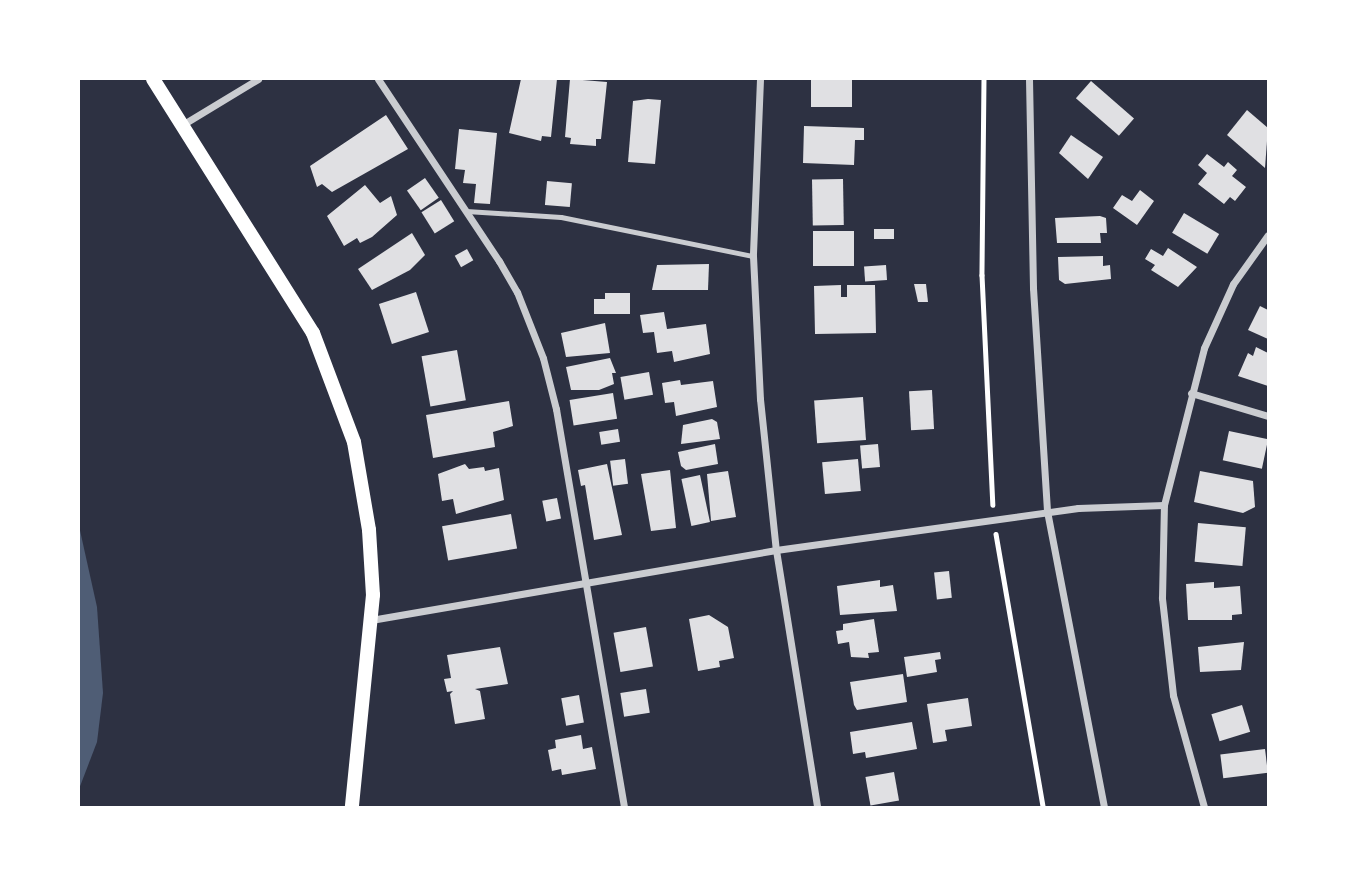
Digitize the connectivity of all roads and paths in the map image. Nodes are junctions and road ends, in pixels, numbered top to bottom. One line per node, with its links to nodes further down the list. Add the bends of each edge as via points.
1 (153, 79): 7 (main road)
2 (258, 79): 7 (street)
3 (378, 79): 8 (street)
4 (760, 79): 10 (street)
5 (984, 79): 15 (path, via 982,275)
6 (1029, 79): 14 (street, via 1033,288)
7 (182, 125): 18 (main road, via 313,333 343,406 369,530)
8 (464, 211): 10 (lane, via 561,217); 17 (street, via 517,292 543,358)
9 (1268, 235): 11 (street, via 1233,284 1203,348)
10 (753, 256): 16 (street, via 760,399)
11 (1191, 393): 12 (street); 13 (street)
12 (1268, 416)
13 (1164, 505): 14 (street); 24 (street, via 1162,598 1173,695)
14 (1047, 511): 15 (street); 23 (street)
15 (994, 523): 16 (street); 22 (path)
16 (776, 551): 17 (street); 21 (street)
17 (586, 581): 18 (street); 20 (street)
18 (371, 620): 19 (main road, via 359,702)
19 (352, 807)
20 (624, 807)
21 (817, 807)
22 (1043, 807)
23 (1104, 807)
24 (1204, 807)

